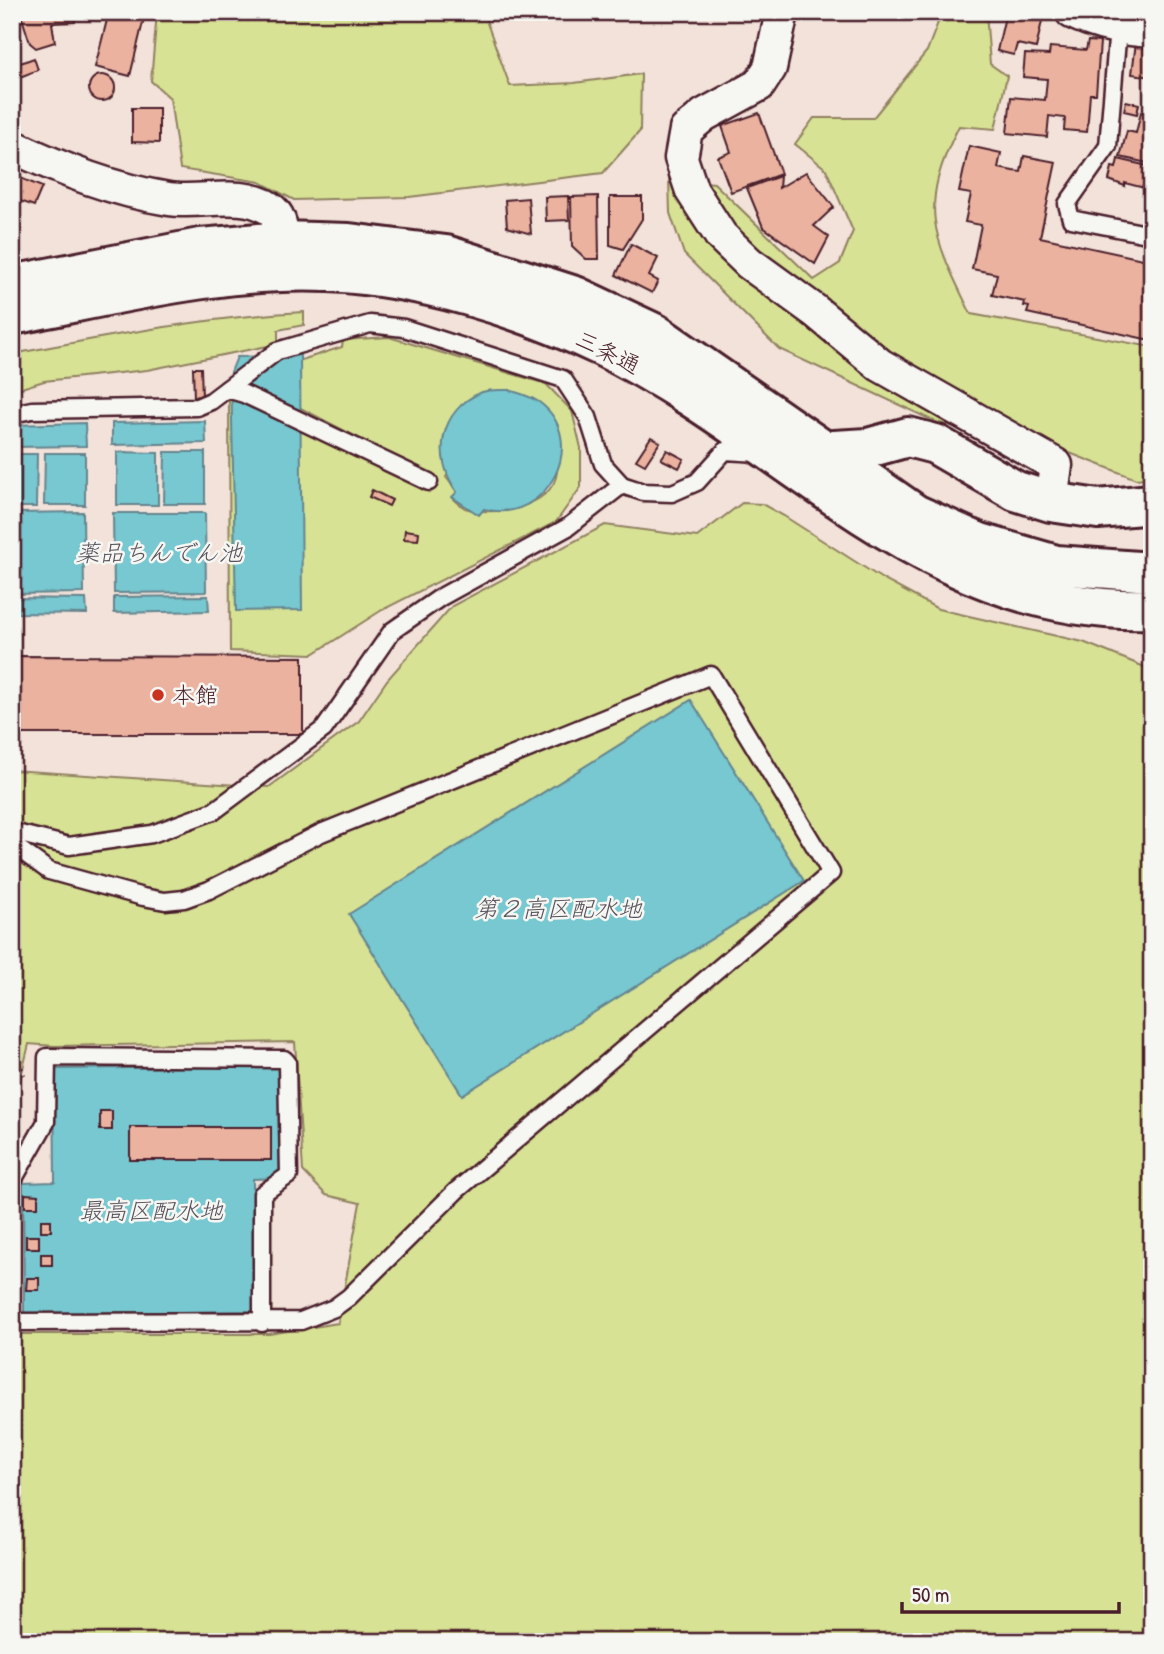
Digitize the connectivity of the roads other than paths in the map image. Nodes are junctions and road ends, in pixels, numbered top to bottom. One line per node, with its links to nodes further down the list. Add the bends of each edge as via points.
1 (782, 12): 16 (street, via 770,68 759,85 686,130 681,158 692,191 721,236 749,263 880,365 1056,465)
2 (1072, 12): 3 (street)
3 (1118, 28): 4 (street); 6 (lane, via 1108,146 1068,204 1070,219)
4 (1152, 31)
5 (12, 146): 7 (street, via 70,173 131,191 173,200 248,201 269,208 279,217)
6 (1152, 235)
7 (282, 241): 8 (main road, 三条通, via 200,248); 12 (main road, 三条通, via 349,243 446,255 575,296 656,334 696,359)
8 (12, 285)
9 (12, 315): 13 (main road, 三条通, via 209,278 327,272 399,279 526,315 601,346 709,408)
10 (227, 390): 11 (lane, via 197,407); 14 (lane); 15 (lane, via 277,351 370,324 404,328 562,379 588,417 603,464)
11 (12, 414)
12 (822, 451): 13 (main road); 16 (main road, via 908,437 935,444 1016,491); 18 (main road, 三条通, via 915,514 980,543 1056,565)
13 (772, 454): 15 (lane, via 725,451 697,482 671,493 643,492); 19 (main road, 三条通, via 883,528 951,566 1005,589 1073,605)
14 (429, 482)
15 (622, 485): 20 (lane, via 568,527 441,597 392,631 324,729 214,811 152,834 69,846)
16 (1051, 502): 17 (main road, via 1098,509)
17 (1152, 504)
18 (1152, 572)
19 (1152, 609)
20 (12, 832)
21 (12, 844): 24 (lane, via 49,871 143,897 184,899 321,833 711,675 831,873 456,1191 349,1297 301,1321)
22 (12, 1182): 24 (lane, via 46,1122 47,1057 284,1059 289,1175 262,1194)
23 (13, 1320): 24 (lane)
24 (262, 1323)

